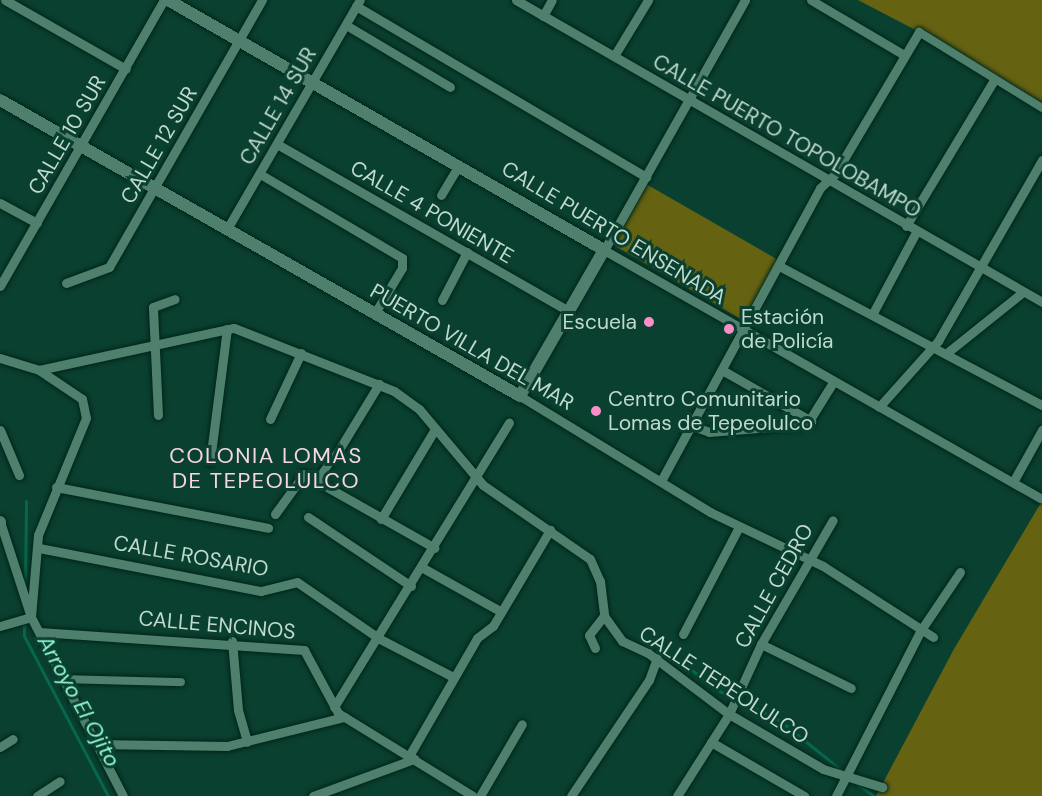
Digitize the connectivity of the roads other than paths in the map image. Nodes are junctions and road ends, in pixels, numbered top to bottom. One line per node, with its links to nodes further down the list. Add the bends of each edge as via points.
1 (5, 0): 17 (street)
2 (164, 0): 17 (street, CALLE 10 SUR)
3 (168, 0): 14 (street, CALLE PUERTO ENSENADA)
4 (262, 0): 14 (street, CALLE 12 SUR)
5 (516, 0): 11 (street, CALLE PUERTO TOPOLOBAMPO)
6 (552, 0): 11 (street)
7 (648, 0): 16 (street)
8 (745, 0): 22 (street)
9 (811, 0): 15 (street)
10 (358, 3): 12 (street, CALLE 14 SUR); 29 (street)
11 (543, 16): 16 (street, CALLE PUERTO TOPOLOBAMPO)
12 (346, 25): 18 (street, CALLE 14 SUR); 20 (street)
13 (919, 32): 15 (street); 19 (street)
14 (240, 40): 18 (street, CALLE PUERTO ENSENADA); 31 (street, CALLE 12 SUR)
15 (904, 55): 30 (street)
16 (614, 56): 22 (street, CALLE PUERTO TOPOLOBAMPO)
17 (126, 69): 25 (street, CALLE 10 SUR)
18 (312, 80): 24 (street, CALLE 14 SUR); 27 (street, CALLE PUERTO ENSENADA)
19 (994, 80): 23 (street); 35 (street)
20 (450, 87)
21 (0, 100): 25 (street, PUERTO VILLA DEL MAR)
22 (689, 100): 29 (street); 30 (street, CALLE PUERTO TOPOLOBAMPO)
23 (1042, 108)
24 (277, 144): 28 (street, CALLE 14 SUR); 39 (street, CALLE 4 PONIENTE)
25 (81, 147): 31 (street, PUERTO VILLA DEL MAR); 34 (street, CALLE 10 SUR)
26 (1042, 160): 41 (street)
27 (459, 165): 32 (street); 38 (street, CALLE PUERTO ENSENADA)
28 (260, 174): 36 (street, CALLE 14 SUR); 49 (street, via 402,258 402,268)
29 (646, 177): 38 (street)
30 (827, 182): 35 (street, CALLE PUERTO TOPOLOBAMPO); 40 (street)
31 (155, 189): 36 (street, PUERTO VILLA DEL MAR); 42 (street, CALLE 12 SUR, via 109,267)
32 (441, 195)
33 (0, 203): 34 (street)
34 (37, 223): 43 (street, CALLE 10 SUR)
35 (906, 226): 37 (street, CALLE PUERTO TOPOLOBAMPO)
36 (227, 229): 49 (street, PUERTO VILLA DEL MAR)
37 (916, 232): 41 (street, CALLE PUERTO TOPOLOBAMPO); 50 (street)
38 (604, 250): 48 (street); 52 (street, CALLE PUERTO ENSENADA)
39 (467, 252): 46 (street); 48 (street, CALLE 4 PONIENTE)
40 (781, 267): 50 (street); 52 (street)
41 (979, 268): 44 (street, CALLE PUERTO TOPOLOBAMPO); 54 (street)
42 (66, 283)
43 (0, 286)
44 (1023, 292): 47 (street, CALLE PUERTO TOPOLOBAMPO); 55 (street)
45 (175, 299): 53 (street, via 153,307)
46 (442, 300)
47 (1042, 302)
48 (569, 311): 62 (street)
49 (375, 313): 62 (street, PUERTO VILLA DEL MAR)
50 (873, 313): 54 (street)
51 (227, 329): 53 (street, CALLE TEPEOLULCO); 56 (street, CALLE TEPEOLULCO); 74 (street)
52 (743, 333): 59 (street); 61 (street, CALLE PUERTO ENSENADA)
53 (158, 342): 58 (street, CALLE TEPEOLULCO); 65 (street)
54 (934, 347): 55 (street); 64 (street)
55 (948, 352): 63 (street)
56 (301, 353): 60 (street, CALLE TEPEOLULCO); 66 (street)
57 (0, 358): 58 (street)
58 (39, 370): 80 (street, via 78,395 86,408 84,426)
59 (722, 370): 67 (street); 69 (street)
60 (379, 384): 70 (street, CALLE TEPEOLULCO, via 412,402); 73 (street)
61 (832, 384): 64 (street, CALLE PUERTO ENSENADA); 67 (street)
62 (520, 396): 78 (street, PUERTO VILLA DEL MAR)
63 (1042, 405)
64 (879, 407): 79 (street, CALLE PUERTO ENSENADA)
65 (158, 415)
66 (270, 419)
67 (811, 421): 69 (street, via 709,432)
68 (509, 422): 77 (street)
69 (692, 426): 78 (street)
70 (435, 429): 77 (street, CALLE TEPEOLULCO); 84 (street)
71 (0, 430): 75 (street)
72 (1042, 430): 79 (street)
73 (337, 453): 76 (street)
74 (210, 461)
75 (19, 475)
76 (317, 480): 82 (street, via 302,475); 84 (street)
77 (476, 480): 89 (street, CALLE TEPEOLULCO); 91 (street)
78 (661, 481): 87 (street, PUERTO VILLA DEL MAR)
79 (1012, 482): 81 (street, CALLE PUERTO ENSENADA)
80 (56, 487): 88 (street); 90 (street)
81 (1040, 498)
82 (275, 514)
83 (308, 517): 95 (street)
84 (381, 519): 91 (street)
85 (833, 520): 92 (street, CALLE CEDRO)
86 (1, 526): 98 (street)
87 (739, 527): 92 (street, PUERTO VILLA DEL MAR); 102 (street)
88 (268, 528)
89 (550, 530): 96 (street); 97 (street, CALLE TEPEOLULCO, via 590,559)
90 (39, 548): 98 (street); 104 (street, CALLE ROSARIO, via 261,591 297,582)
91 (435, 548): 93 (street)
92 (808, 560): 100 (street, PUERTO VILLA DEL MAR); 106 (street, CALLE CEDRO)
93 (423, 568): 95 (street); 96 (street)
94 (960, 572): 100 (street)
95 (411, 586): 104 (street)
96 (498, 610): 109 (street)
97 (604, 616): 107 (street, via 589,635); 108 (street, CALLE TEPEOLULCO, via 622,641)
98 (31, 617): 99 (street); 101 (street)
99 (0, 626)
100 (921, 630): 103 (street, PUERTO VILLA DEL MAR); 123 (street)
101 (39, 632): 105 (street, CALLE ENCINOS); 110 (street)
102 (683, 634)
103 (933, 637)
104 (380, 639): 109 (street, CALLE ROSARIO); 113 (street)
105 (232, 641): 113 (street, CALLE ENCINOS, via 307,651); 118 (street, via 238,710)
106 (761, 644): 112 (street); 114 (street, CALLE CEDRO)
107 (595, 648)
108 (657, 658): 114 (street, CALLE TEPEOLULCO); 133 (street, via 649,680)
109 (453, 677): 122 (street)
110 (64, 679): 111 (street); 120 (street)
111 (182, 682)
112 (851, 688)
113 (334, 707): 115 (street, CALLE ENCINOS)
114 (729, 714): 119 (street, CALLE CEDRO); 123 (street, CALLE TEPEOLULCO, via 823,769)
115 (344, 717): 118 (street); 122 (street, CALLE ENCINOS)
116 (522, 724): 132 (street)
117 (13, 740): 121 (street)
118 (247, 742): 120 (street, via 210,747)
119 (711, 742): 134 (street, CALLE CEDRO); 135 (street)
120 (97, 744): 128 (street)
121 (0, 747)
122 (411, 757): 126 (street, CALLE ENCINOS); 129 (street)
123 (848, 776): 125 (street, CALLE TEPEOLULCO); 136 (street)
124 (60, 781): 127 (street)
125 (882, 787)
126 (462, 790): 130 (street); 131 (street, CALLE ENCINOS)
127 (37, 796)
128 (123, 796)
129 (313, 796)
130 (453, 796)
131 (473, 796)
132 (480, 796)
133 (571, 796)
134 (677, 796)
135 (804, 796)
136 (836, 796)

